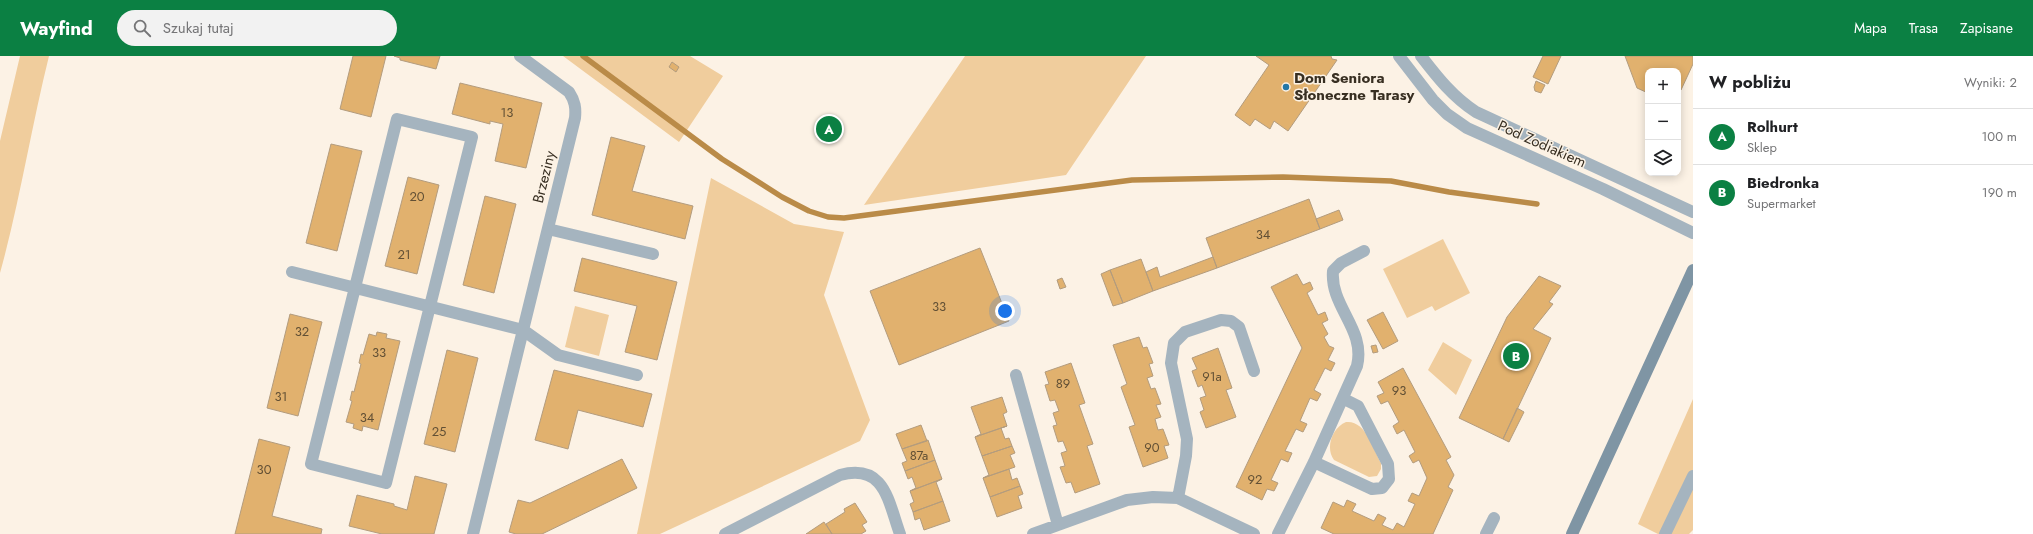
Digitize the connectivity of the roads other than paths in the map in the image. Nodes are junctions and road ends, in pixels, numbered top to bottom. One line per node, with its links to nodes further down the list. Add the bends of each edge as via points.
1 (520, 56): 5 (street, Brzeziny, via 569,92 576,109)
2 (1399, 56): 6 (street, Pod Zodiakiem, via 1433,100 1467,128)
3 (1421, 56): 4 (street, Pod Zodiakiem, via 1458,101 1476,112)
4 (1693, 212)
5 (548, 229): 8 (street); 13 (street, Brzeziny)
6 (1693, 233)
7 (1364, 251): 17 (street, via 1341,263 1333,271 1335,294 1356,334 1360,355)
8 (653, 254)
9 (1693, 270): 30 (street)
10 (292, 272): 11 (street)
11 (355, 288): 12 (street); 12 (street, via 397,119 458,133 472,137); 12 (street, via 311,464 386,483)
12 (430, 306): 13 (street)
13 (523, 330): 15 (street, via 558,355); 23 (street, Brzeziny)
14 (1254, 371): 20 (street, via 1239,327 1231,321 1221,320 1185,332 1174,342 1171,362 1186,439 1186,456)
15 (637, 374)
16 (1016, 374): 22 (street)
17 (1344, 399): 18 (street); 18 (street, via 1358,406 1388,464 1389,479 1382,488 1372,489)
18 (1314, 462): 28 (street)
19 (1693, 476): 31 (street)
20 (1178, 498): 22 (street, via 1127,500); 27 (street)
21 (1494, 518): 29 (street)
22 (1058, 525): 26 (street)
23 (473, 534)
24 (725, 534): 25 (street, via 840,475 854,472 866,473 882,485)
25 (900, 534)
26 (1033, 534)
27 (1254, 534)
28 (1278, 534)
29 (1486, 534)
30 (1572, 534)
31 (1665, 534)

